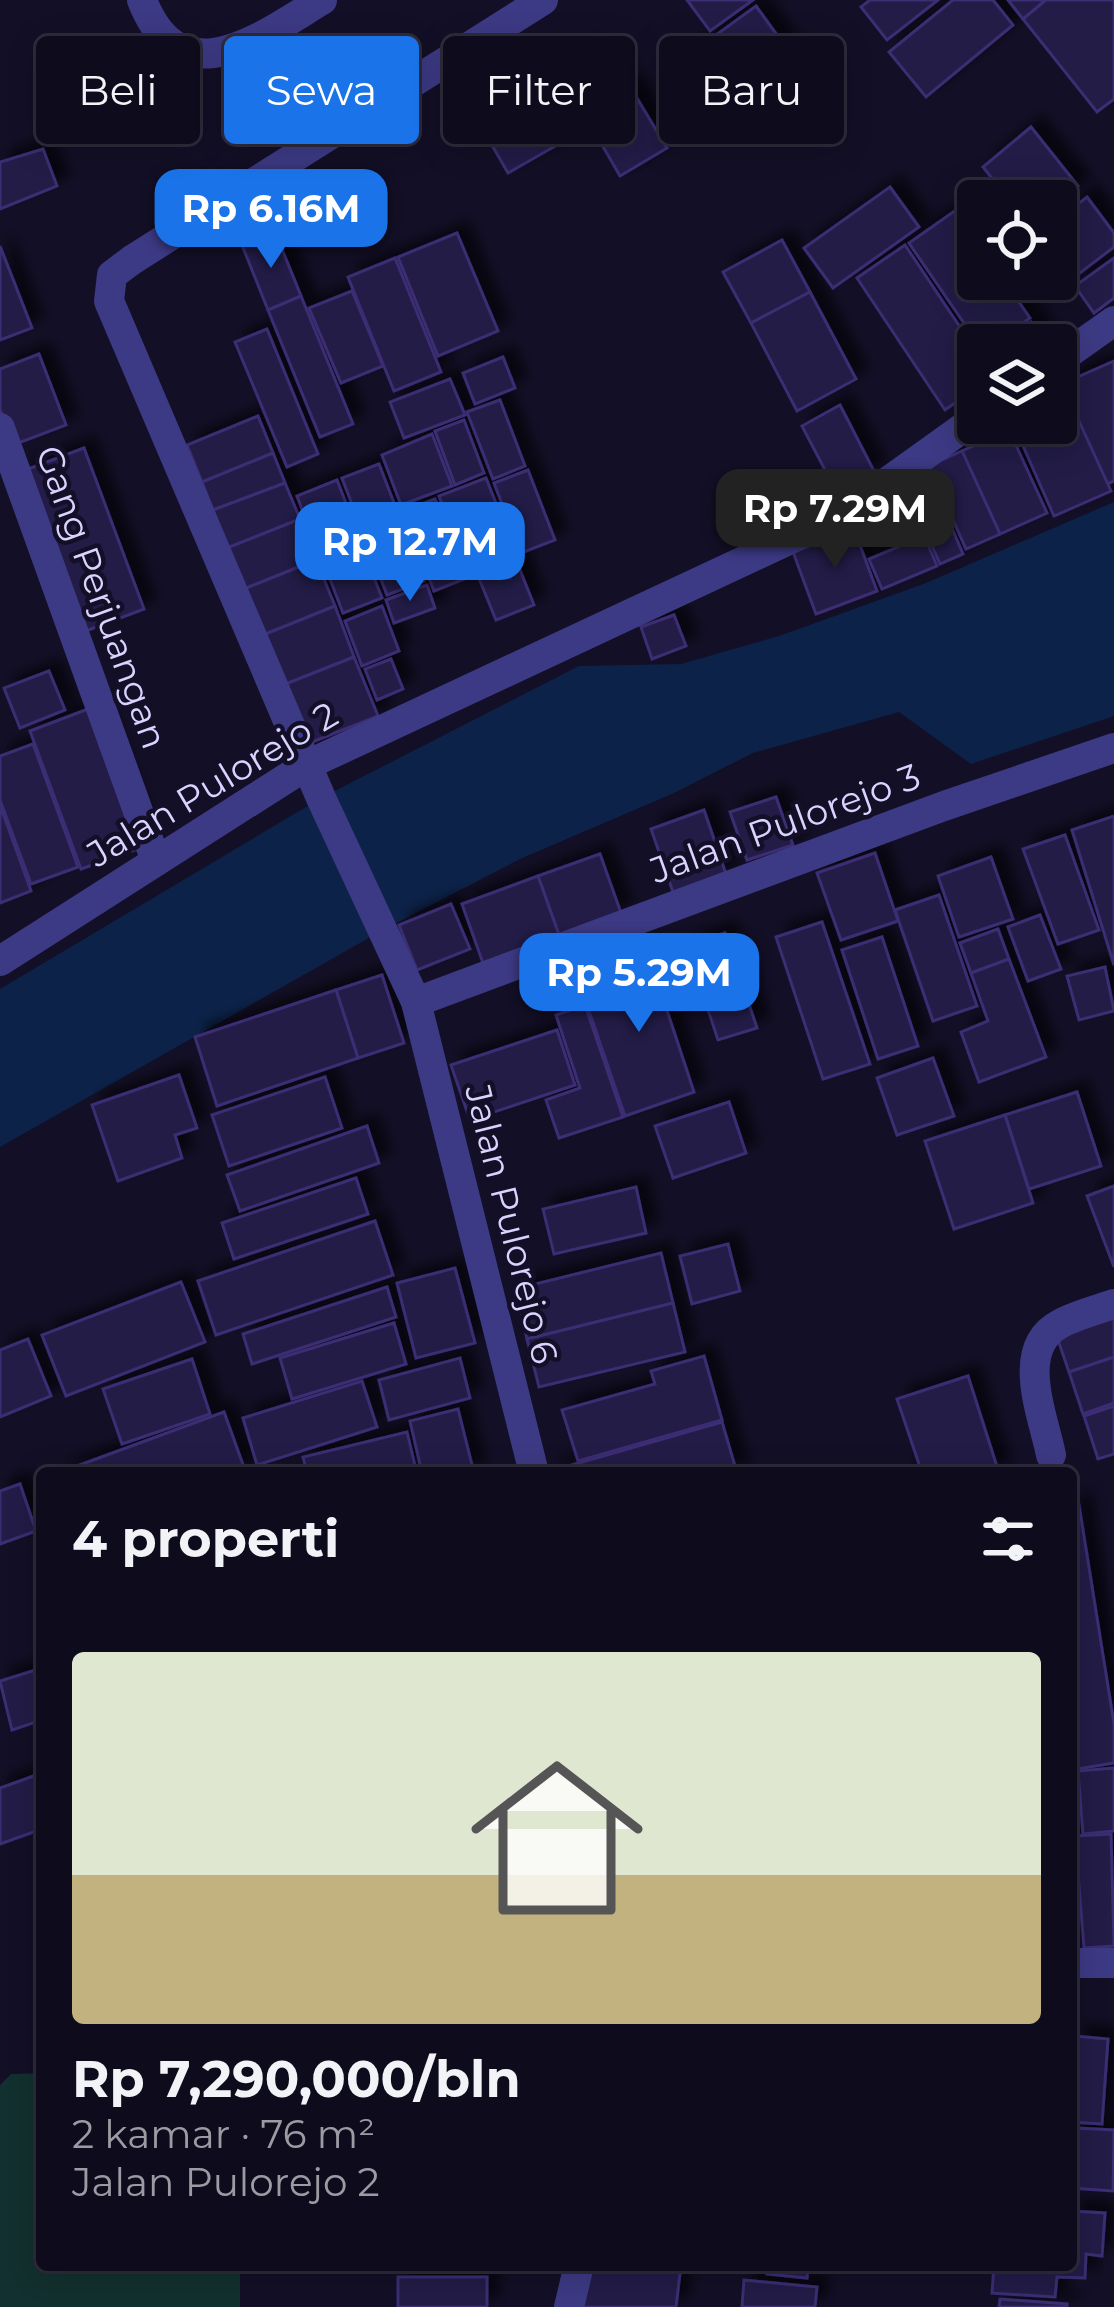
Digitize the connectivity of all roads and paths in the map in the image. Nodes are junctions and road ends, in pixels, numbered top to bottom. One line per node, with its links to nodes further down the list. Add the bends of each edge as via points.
1 (142, 0): 2 (street, via 176,46 211,57 242,49)
2 (322, 0)
3 (543, 0): 9 (street, Jalan Pulorejo 6, via 112,275 109,301)
4 (1114, 321): 5 (street)
5 (1077, 347)
6 (0, 428): 10 (street, Gang Perjuangan)
7 (957, 432): 9 (street, Jalan Pulorejo 2, via 840,516)
8 (1114, 748): 12 (street, Jalan Pulorejo 3)
9 (307, 765): 10 (street, Jalan Pulorejo 2); 12 (street, Jalan Pulorejo 6)
10 (156, 861): 11 (street, Jalan Pulorejo 2)
11 (0, 961)
12 (416, 1002): 15 (street, Jalan Pulorejo 6)
13 (1114, 1304): 14 (street, via 1060,1323 1036,1350)
14 (1052, 1455)
15 (532, 1467)
16 (1114, 1963): 17 (street)
17 (1077, 1964)
18 (578, 2271): 19 (street)
19 (569, 2307)

